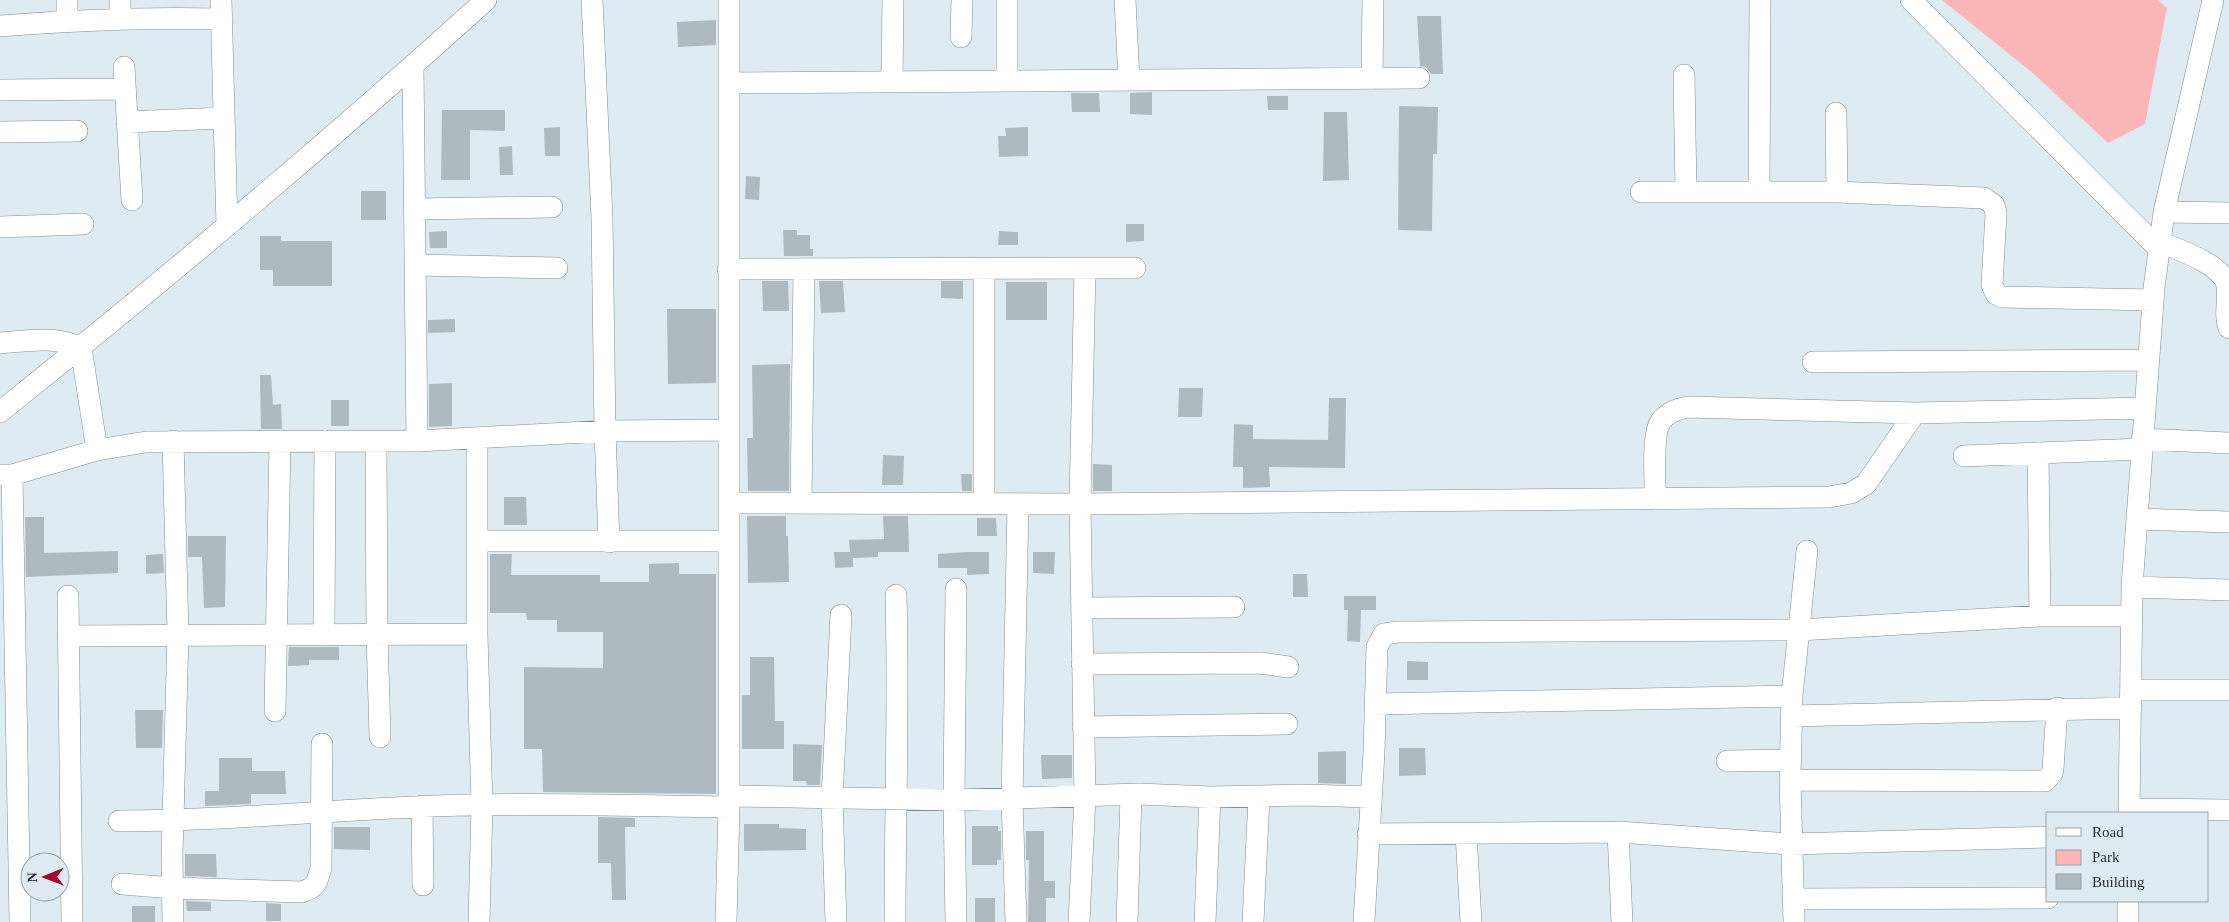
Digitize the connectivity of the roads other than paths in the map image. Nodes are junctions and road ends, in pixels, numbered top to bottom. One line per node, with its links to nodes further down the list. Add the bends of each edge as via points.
1 (486, 0): 18 (street)
2 (592, 0): 64 (street, via 602,218)
3 (729, 0): 26 (street)
4 (893, 0): 25 (street)
5 (962, 0): 17 (street)
6 (1007, 0): 24 (street)
7 (1125, 0): 23 (street)
8 (1373, 0): 22 (street)
9 (1760, 0): 36 (street)
10 (1911, 0): 46 (street)
11 (2213, 0): 41 (street)
12 (166, 9): 13 (street); 15 (street)
13 (221, 9): 30 (street)
14 (67, 10): 15 (street); 16 (street)
15 (120, 10)
16 (0, 26)
17 (961, 37)
18 (413, 66): 40 (street); 44 (street)
19 (124, 67): 27 (street)
20 (1684, 76): 35 (street)
21 (1419, 78): 22 (street)
22 (1372, 79): 23 (street)
23 (1129, 80): 24 (street)
24 (1007, 81): 25 (street)
25 (892, 82): 26 (street)
26 (729, 83): 52 (street)
27 (125, 89): 28 (street); 31 (street)
28 (0, 90)
29 (1836, 113): 37 (street)
30 (224, 118): 31 (street); 44 (street)
31 (127, 122): 38 (street)
32 (77, 131): 33 (street)
33 (0, 132)
34 (1641, 192): 35 (street)
35 (1686, 192): 36 (street)
36 (1759, 192): 37 (street)
37 (1837, 192): 54 (street, via 1989,200 1996,214 1992,285 1996,294 2002,297)
38 (132, 200)
39 (552, 207): 40 (street)
40 (415, 209): 47 (street)
41 (2164, 212): 42 (street); 46 (street)
42 (2229, 213)
43 (83, 224): 45 (street)
44 (226, 226): 57 (street)
45 (0, 227)
46 (2159, 245): 54 (street); 55 (street, via 2205,262 2223,276)
47 (416, 265): 48 (street); 69 (street)
48 (557, 268)
49 (984, 268): 50 (street); 53 (street); 80 (street)
50 (1086, 268): 51 (street); 82 (street)
51 (1135, 268)
52 (728, 269): 53 (street); 63 (street)
53 (804, 269): 79 (street)
54 (2153, 300): 58 (street)
55 (2229, 328)
56 (0, 343): 57 (street, via 57,339)
57 (80, 348): 61 (street); 73 (street)
58 (2148, 360): 59 (street); 60 (street)
59 (1813, 362)
60 (2145, 408): 62 (street); 72 (street)
61 (0, 412)
62 (1914, 413): 77 (street, via 1874,474 1860,489 1851,493 1829,497); 77 (street, via 1688,407 1674,410 1659,423 1656,435)
63 (729, 430): 64 (street); 78 (street)
64 (605, 431): 65 (street); 87 (street)
65 (477, 438): 69 (street); 85 (street)
66 (174, 441): 67 (street); 73 (street); 104 (street)
67 (280, 441): 68 (street); 100 (street)
68 (325, 441): 70 (street); 101 (street)
69 (417, 441): 70 (street)
70 (376, 442): 102 (street)
71 (2229, 443): 72 (street)
72 (2142, 444): 74 (street); 83 (street)
73 (97, 450): 76 (street)
74 (2038, 453): 75 (street); 97 (street)
75 (1964, 456)
76 (6, 475): 148 (street)
77 (1656, 499): 82 (street)
78 (729, 503): 79 (street); 86 (street)
79 (801, 503): 80 (street)
80 (984, 504): 81 (street)
81 (1018, 504): 82 (street); 126 (street)
82 (1080, 504): 95 (street)
83 (2137, 519): 84 (street); 89 (street)
84 (2229, 522)
85 (478, 541): 87 (street); 103 (street)
86 (729, 541): 87 (street); 129 (street)
87 (609, 542)
88 (1807, 551): 99 (street)
89 (2132, 586): 91 (street); 98 (street)
90 (956, 589): 128 (street)
91 (2229, 590)
92 (896, 595): 127 (street, via 899,687)
93 (68, 596): 105 (street)
94 (1234, 607): 95 (street)
95 (1082, 608): 106 (street)
96 (841, 615): 125 (street)
97 (2040, 616): 98 (street); 99 (street)
98 (2132, 616): 109 (street)
99 (1799, 630): 110 (street, via 1384,634 1377,647); 111 (street)
100 (276, 634): 101 (street); 104 (street); 113 (street)
101 (324, 634): 102 (street)
102 (377, 634): 103 (street); 116 (street)
103 (477, 634): 130 (street)
104 (178, 635): 105 (street); 136 (street)
105 (68, 636): 149 (street)
106 (1082, 664): 107 (street, via 1260,663); 115 (street)
107 (1288, 667)
108 (2229, 690): 109 (street)
109 (2131, 699): 112 (street); 134 (street)
110 (1376, 704): 111 (street); 124 (street)
111 (1792, 706): 112 (street); 119 (street)
112 (2057, 708): 119 (street, via 2053,769 2045,781)
113 (275, 711)
114 (1287, 724): 115 (street)
115 (1083, 727): 121 (street)
116 (380, 737)
117 (322, 744): 133 (street)
118 (1727, 761): 119 (street)
119 (1790, 770): 141 (street)
120 (1132, 795): 121 (street); 122 (street); 158 (street)
121 (1085, 797): 126 (street); 157 (street)
122 (1210, 797): 123 (street); 159 (street)
123 (1259, 797): 124 (street); 160 (street)
124 (1371, 797): 139 (street)
125 (832, 799): 127 (street); 129 (street); 153 (street)
126 (1012, 799): 128 (street); 156 (street)
127 (895, 800): 128 (street); 154 (street)
128 (954, 800): 155 (street)
129 (729, 802): 130 (street); 152 (street)
130 (482, 805): 131 (street); 151 (street)
131 (422, 806): 133 (street); 143 (street)
132 (2229, 810): 134 (street)
133 (322, 811): 136 (street); 144 (street, via 321,868 312,889 301,892)
134 (2129, 811)
135 (119, 821): 136 (street)
136 (173, 821): 144 (street)
137 (1618, 832): 138 (street); 141 (street); 163 (street)
138 (1466, 833): 139 (street); 162 (street)
139 (1368, 834): 161 (street)
140 (2046, 837): 141 (street)
141 (1790, 844): 146 (street)
142 (122, 884): 144 (street)
143 (423, 885)
144 (173, 888): 150 (street)
145 (2046, 898): 146 (street)
146 (1793, 899): 164 (street)
147 (2128, 902): 165 (street)
148 (20, 922)
149 (72, 922)
150 (174, 922)
151 (479, 922)
152 (726, 922)
153 (836, 922)
154 (895, 922)
155 (956, 922)
156 (1016, 922)
157 (1079, 922)
158 (1126, 922)
159 (1205, 922)
160 (1253, 922)
161 (1364, 922)
162 (1471, 922)
163 (1622, 922)
164 (1794, 922)
165 (2128, 922)

